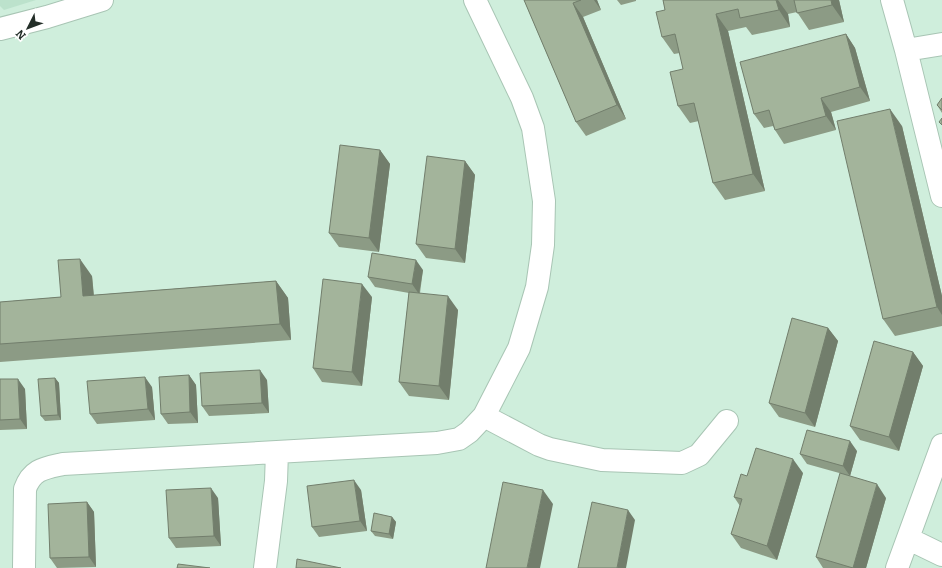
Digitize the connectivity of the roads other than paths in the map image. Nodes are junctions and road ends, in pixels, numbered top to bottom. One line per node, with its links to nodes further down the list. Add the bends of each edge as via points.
1 (102, 0): 4 (street)
2 (475, 0): 8 (street, via 522,98 533,128 544,202 543,245 537,288 519,348)
3 (892, 0): 6 (street)
4 (0, 28)
5 (942, 44): 6 (street)
6 (906, 50): 7 (street)
7 (942, 196)
8 (484, 416): 9 (street, via 539,445 550,448 602,460 682,464 699,455); 11 (street, via 459,439 437,443)
9 (727, 421)
10 (942, 445): 12 (street)
11 (277, 452): 14 (street, via 63,464 43,468 27,481 25,489); 15 (street)
12 (909, 539): 13 (street); 16 (street)
13 (942, 554)
14 (24, 568)
15 (265, 568)
16 (897, 568)

